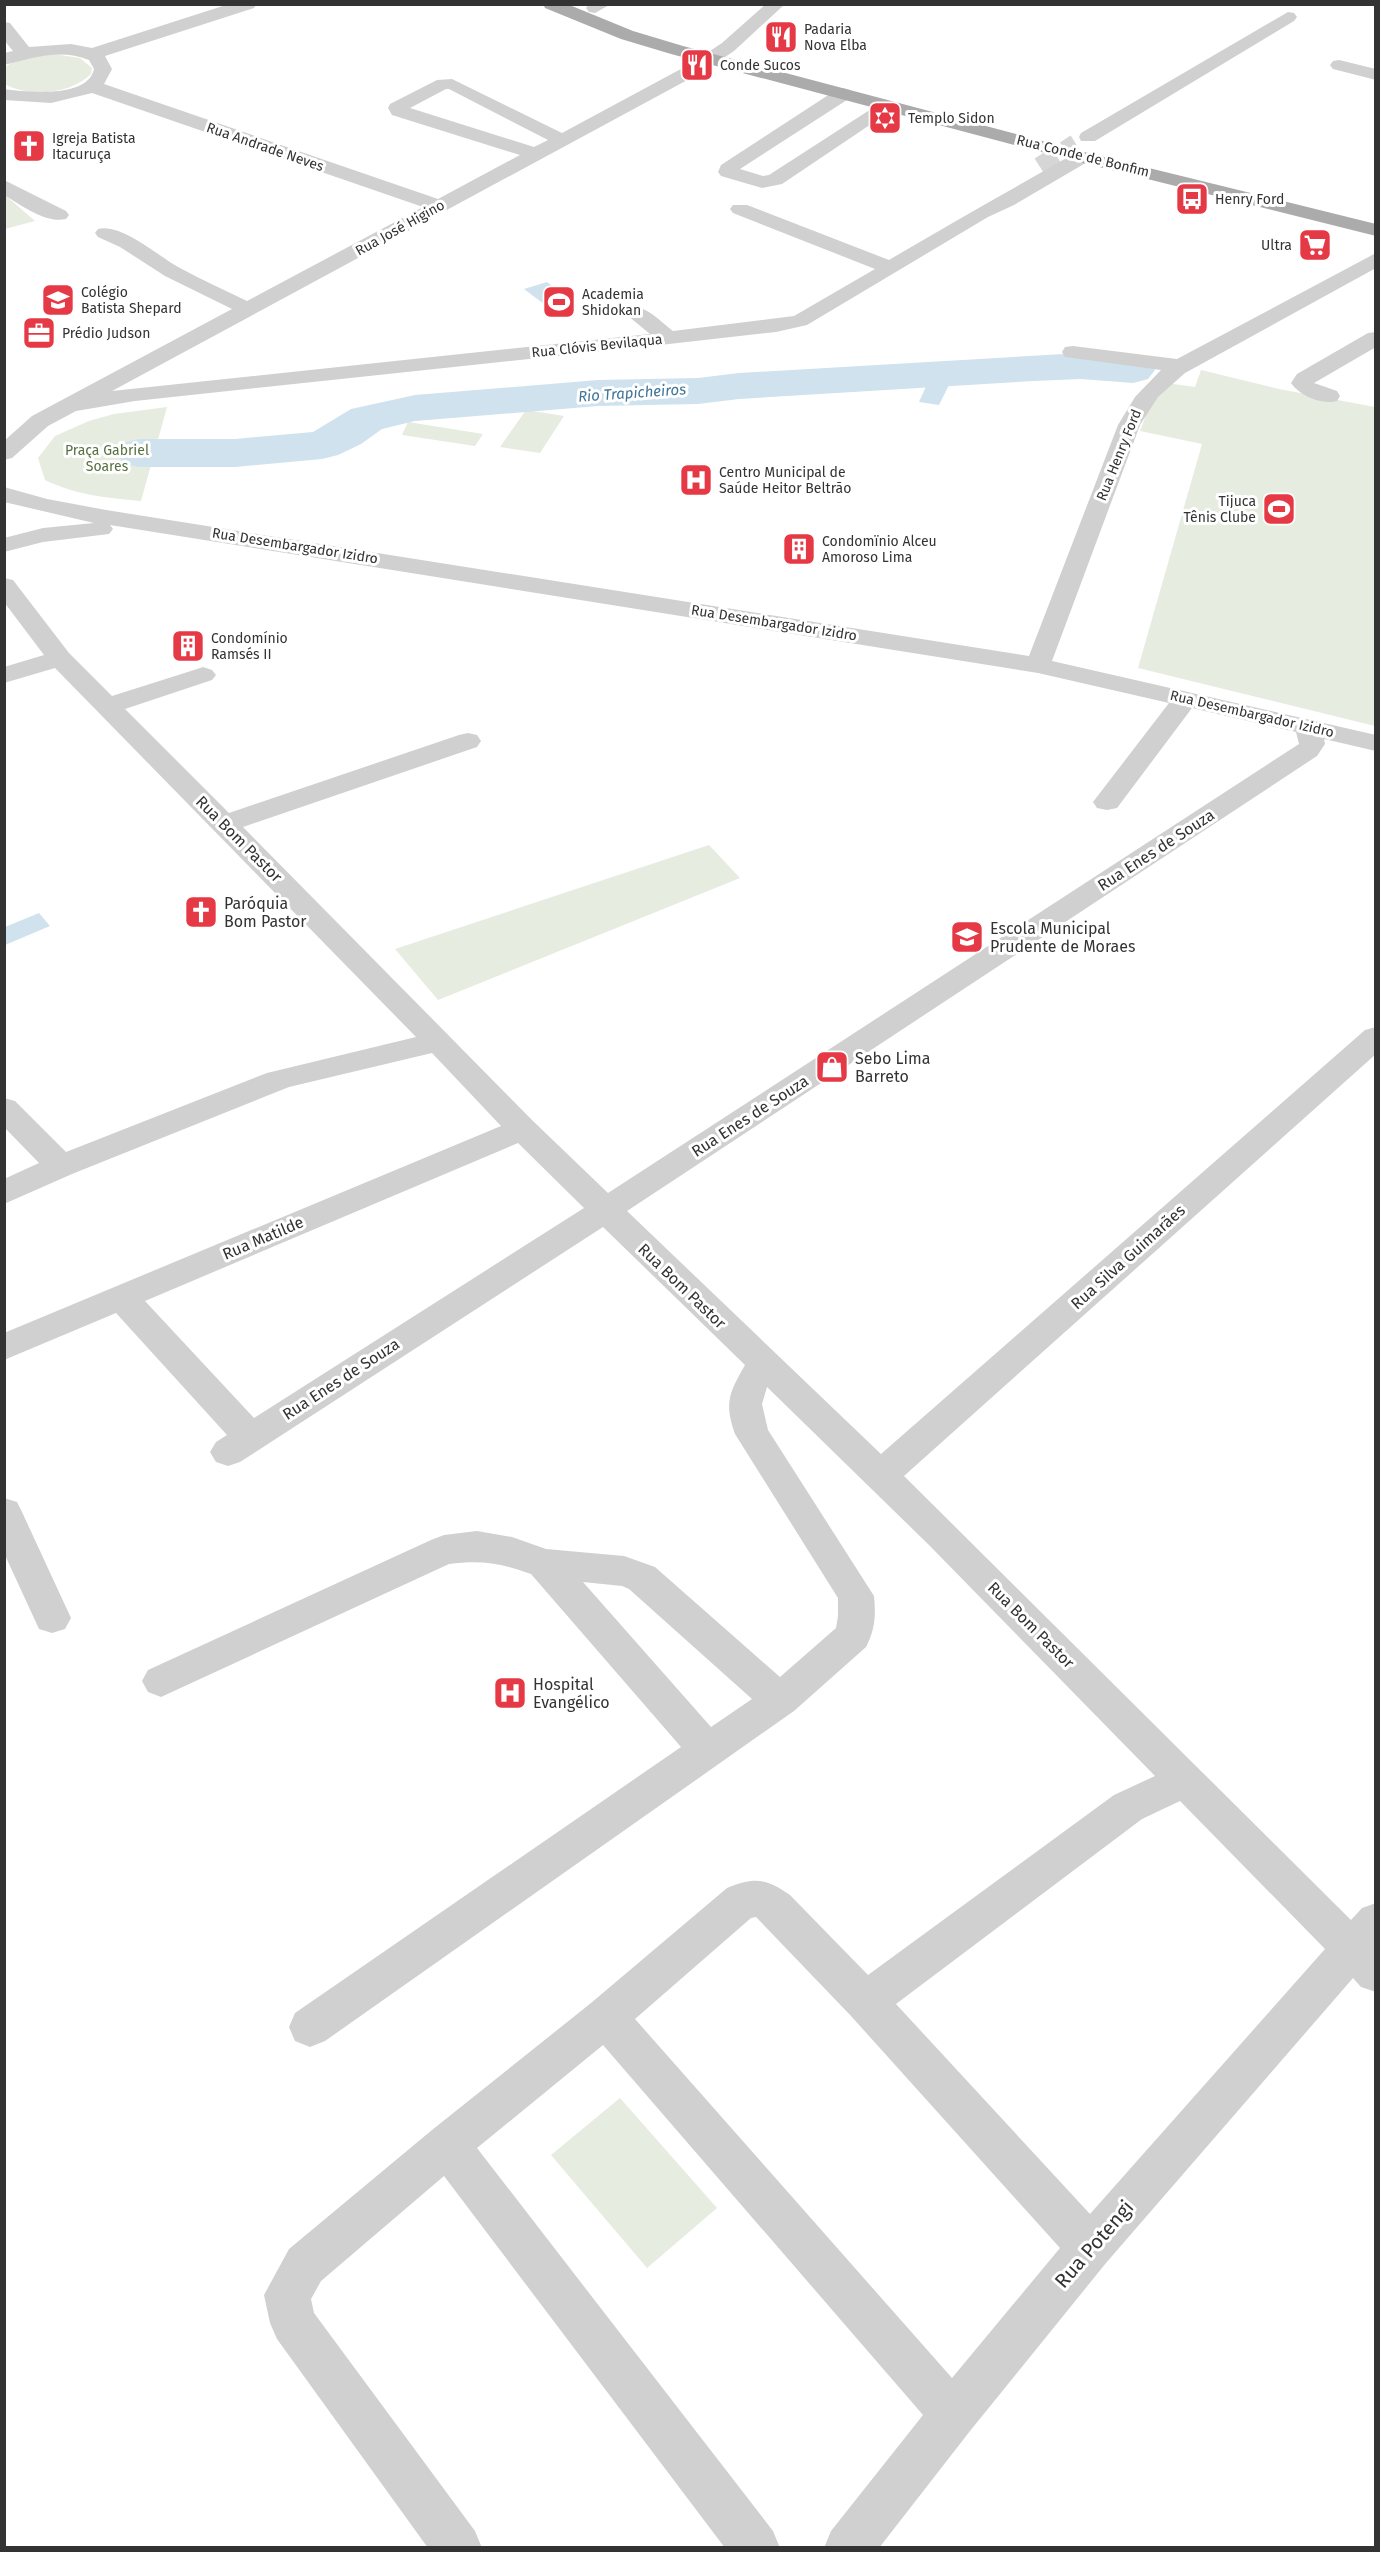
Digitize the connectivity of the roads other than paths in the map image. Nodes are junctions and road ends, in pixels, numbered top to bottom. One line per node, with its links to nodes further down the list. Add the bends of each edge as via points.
1 (248, 4): 9 (street)
2 (551, 4): 7 (main road, Rua Conde de Bonfim, via 627,35)
3 (777, 4): 7 (street, Rua José Higino)
4 (595, 6): 7 (main road, Rua Conde de Bonfim)
5 (1288, 17): 19 (street)
6 (4, 27): 8 (street)
7 (721, 52): 15 (main road, Rua Conde de Bonfim); 17 (main road, Rua Conde de Bonfim); 20 (street, Rua José Higino)
8 (24, 53): 9 (street, via 58,49); 10 (street)
9 (93, 54): 13 (street, via 104,70)
10 (4, 60)
11 (1339, 65): 12 (street)
12 (1376, 75)
13 (91, 86): 14 (street, via 58,96); 26 (street, Rua Andrade Neves)
14 (5, 94)
15 (843, 94): 16 (main road, Rua Conde de Bonfim); 16 (street, via 728,172 762,182 775,180)
16 (889, 106): 23 (main road, Rua Conde de Bonfim)
17 (984, 112)
18 (1065, 131): 19 (main road, Rua Conde de Bonfim)
19 (1088, 136): 21 (main road, Rua Conde de Bonfim)
20 (562, 140): 22 (street, Rua José Higino); 22 (street, via 452,84 443,84 397,108)
21 (1111, 142)
22 (536, 154): 26 (street, Rua José Higino)
23 (1082, 157): 28 (street, Rua Clóvis Bevilaqua); 30 (main road, Rua Conde de Bonfim)
24 (1040, 167): 28 (street, via 989,200)
25 (4, 186): 29 (street)
26 (439, 206): 34 (street, Rua José Higino)
27 (740, 209): 33 (street)
28 (981, 213): 33 (street, Rua Clóvis Bevilaqua)
29 (59, 215)
30 (1376, 230)
31 (105, 233): 34 (street)
32 (1376, 259): 39 (street, Rua Henry Ford)
33 (892, 268): 36 (street, Rua Clóvis Bevilaqua, via 800,321)
34 (249, 310): 41 (street, Rua José Higino)
35 (633, 311): 36 (street)
36 (669, 338): 41 (street, Rua Clóvis Bevilaqua, via 135,394)
37 (1376, 338): 40 (street, via 1302,383)
38 (1073, 352): 39 (street)
39 (1180, 366): 48 (street, Rua Henry Ford, via 1150,390 1129,425)
40 (1329, 396)
41 (70, 405): 42 (street, Rua José Higino, via 40,421)
42 (14, 460): 44 (street, Rua Desembargador Izidro, via 26,482 52,495)
43 (4, 494): 44 (street, Rua Desembargador Izidro, via 74,513)
44 (169, 526): 45 (street, via 43,535); 48 (street, Rua Desembargador Izidro)
45 (4, 545)
46 (4, 585): 47 (street, Rua Bom Pastor)
47 (60, 658): 49 (street); 52 (street, Rua Bom Pastor)
48 (1038, 665): 51 (street, Rua Desembargador Izidro)
49 (4, 675)
50 (203, 675): 52 (street)
51 (1185, 700): 53 (street, Rua Desembargador Izidro); 56 (street)
52 (108, 706): 57 (street, Rua Bom Pastor)
53 (1308, 726): 55 (street, Rua Desembargador Izidro); 64 (street, Rua Enes de Souza, via 1312,744 1308,750)
54 (468, 741): 57 (street)
55 (1376, 743)
56 (1107, 802)
57 (225, 824): 59 (street, Rua Bom Pastor)
58 (1376, 1037): 68 (street, Rua Silva Guimarães)
59 (438, 1041): 61 (street, Rua Bom Pastor); 62 (street, via 278,1080)
60 (4, 1108): 62 (street)
61 (522, 1129): 64 (street, Rua Bom Pastor); 65 (street, Rua Matilde)
62 (61, 1166): 63 (street)
63 (4, 1193)
64 (604, 1211): 65 (street, Rua Enes de Souza, via 239,1445); 67 (street, Rua Bom Pastor)
65 (122, 1298): 66 (street, Rua Matilde)
66 (4, 1347)
67 (763, 1364): 68 (street, Rua Bom Pastor); 73 (street, via 743,1401 747,1421 856,1596 853,1636)
68 (880, 1476): 75 (street, Rua Bom Pastor)
69 (4, 1512): 71 (street)
70 (544, 1564): 72 (street, via 512,1552 477,1546 444,1550); 73 (street, via 624,1571 642,1578); 74 (street)
71 (52, 1618)
72 (161, 1681)
73 (780, 1700): 74 (street)
74 (708, 1750): 79 (street)
75 (1186, 1780): 76 (street, Rua Bom Pastor); 77 (street, via 1128,1807)
76 (1368, 1948): 81 (street, Rua Potengi)
77 (866, 2002): 78 (street, via 776,1908 761,1898 741,1901); 81 (street)
78 (606, 2017): 80 (street); 82 (street)
79 (310, 2027)
80 (447, 2145): 83 (street, via 305,2265 287,2295 293,2323); 84 (street)
81 (1090, 2247): 82 (street, Rua Potengi)
82 (953, 2414): 85 (street, Rua Potengi)
83 (458, 2547)
84 (756, 2547)
85 (848, 2547)

